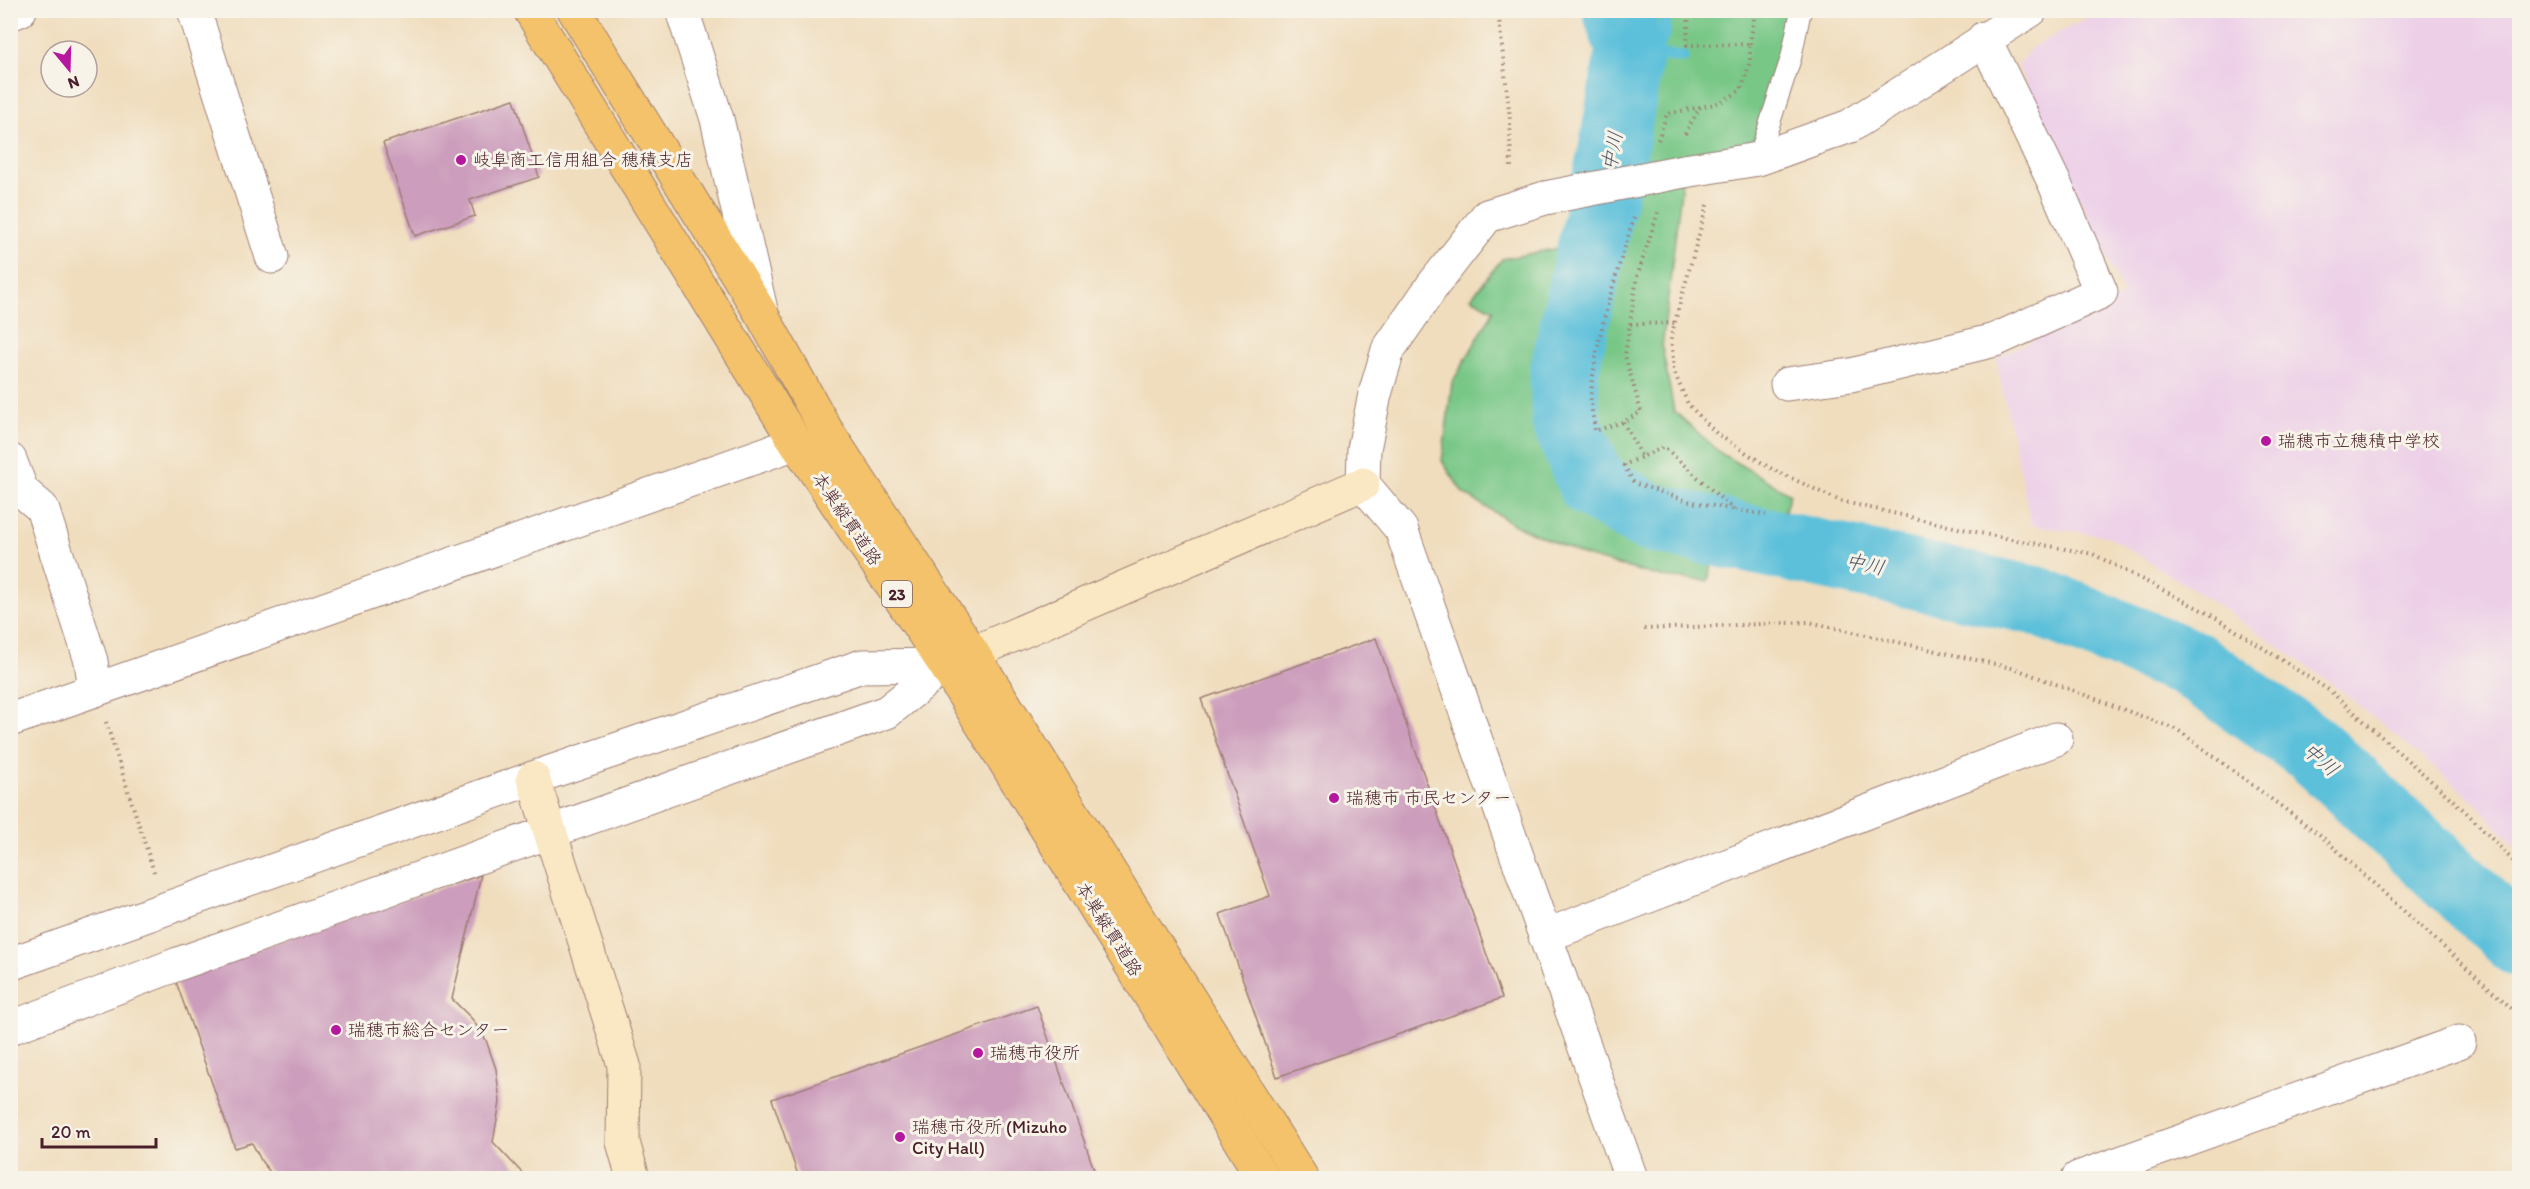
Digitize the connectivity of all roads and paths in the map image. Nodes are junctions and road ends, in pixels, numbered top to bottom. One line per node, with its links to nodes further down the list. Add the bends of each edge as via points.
1 (20, 10): 11 (street)
2 (194, 10): 19 (street)
3 (530, 10): 24 (main road, 本巣縦貫道路 / 23)
4 (574, 10): 20 (main road, 本巣縦貫道路 / 23)
5 (682, 10): 20 (street, via 717,119)
6 (1498, 10): 17 (path, via 1509,119)
7 (1689, 10): 13 (path, via 1687,45)
8 (1755, 10): 13 (path)
9 (1801, 10): 15 (lane, via 1791,58)
10 (2031, 10): 12 (street)
11 (10, 14)
12 (1984, 39): 15 (street, via 1850,126); 22 (street, via 2054,182 2101,292 1995,340 1851,375)
13 (1750, 44): 14 (path, via 1750,62 1741,90 1719,103 1667,114)
14 (1656, 147)
15 (1758, 159): 16 (street)
16 (1718, 166): 17 (street, bridge, via 1545,198); 21 (path)
17 (1512, 209): 27 (street, via 1487,216 1388,350 1366,438)
18 (1635, 214): 23 (path, via 1610,297 1591,396 1596,431)
19 (272, 257)
20 (762, 315): 31 (main road, 本巣縦貫道路 / 23)
21 (1674, 323): 23 (path, via 1630,324 1625,355 1641,412); 37 (path, via 1674,372 1688,404 1717,434 1770,468 1840,501 2093,554 2213,616 2330,691 2466,812)
22 (1787, 384)
23 (1623, 422): 25 (path)
24 (796, 443): 31 (main road, 本巣縦貫道路 / 23); 32 (street)
25 (1642, 457): 28 (path, via 1664,447); 28 (path, via 1624,465 1634,483 1691,502)
26 (10, 460): 32 (street, via 21,491 42,508 91,661)
27 (1363, 484): 31 (street); 39 (street, via 1401,529)
28 (1734, 510): 29 (path)
29 (1766, 515)
30 (1644, 629): 41 (path, via 1809,622 2016,669 2178,730 2320,835)
31 (958, 658): 35 (street, via 862,666); 36 (street, via 887,712); 45 (main road, 本巣縦貫道路 / 23); 46 (main road, 本巣縦貫道路 / 23)
32 (95, 690): 33 (street); 38 (path)
33 (10, 720)
34 (2056, 739): 39 (street)
35 (533, 778): 36 (street); 38 (street)
36 (549, 833): 42 (street, via 178,964); 44 (street, via 624,1065 623,1142)
37 (2520, 868)
38 (166, 906): 40 (street)
39 (1545, 936): 47 (street)
40 (10, 964)
41 (2520, 1016)
42 (10, 1028)
43 (2459, 1042): 48 (street)
44 (633, 1179)
45 (1263, 1179)
46 (1302, 1179)
47 (1631, 1179)
48 (2078, 1179)

